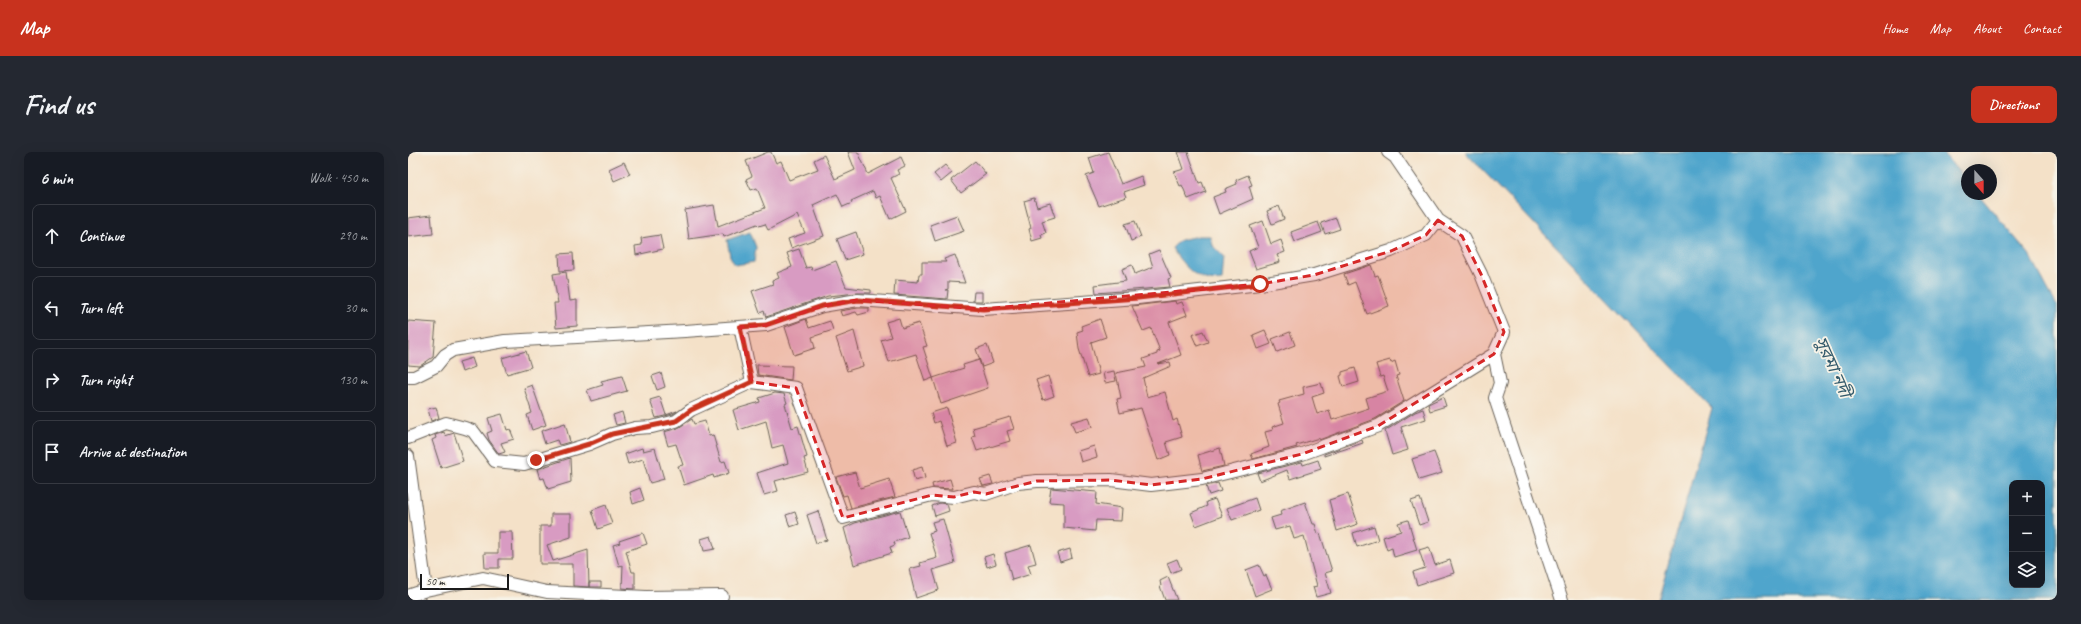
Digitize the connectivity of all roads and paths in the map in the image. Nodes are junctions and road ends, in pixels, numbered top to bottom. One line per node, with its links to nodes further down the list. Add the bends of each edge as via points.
1 (1388, 152): 2 (street, via 1395,156)
2 (1438, 220): 3 (street, via 1426,235 1391,252 1314,275 1260,284 1138,298 983,309 858,300 822,306 766,325); 4 (street, via 1462,236 1481,274 1504,332)
3 (740, 327): 5 (street, via 505,341 453,350 436,366 414,377); 6 (street)
4 (1494, 354): 6 (street, via 1378,426 1302,454 1202,479 1151,485 1111,480 1018,483 986,494 974,492 954,497 932,495 843,518 796,388); 13 (street, via 1500,383 1495,398)
5 (408, 377)
6 (752, 382): 7 (street, via 691,410 676,421 612,434 589,444 524,464 495,462 473,432 452,425 446,424)
7 (408, 438)
8 (408, 456): 9 (street)
9 (426, 590): 10 (street); 12 (street, via 483,578 547,592)
10 (408, 596)
11 (722, 596): 12 (street)
12 (647, 598)
13 (1562, 600)

